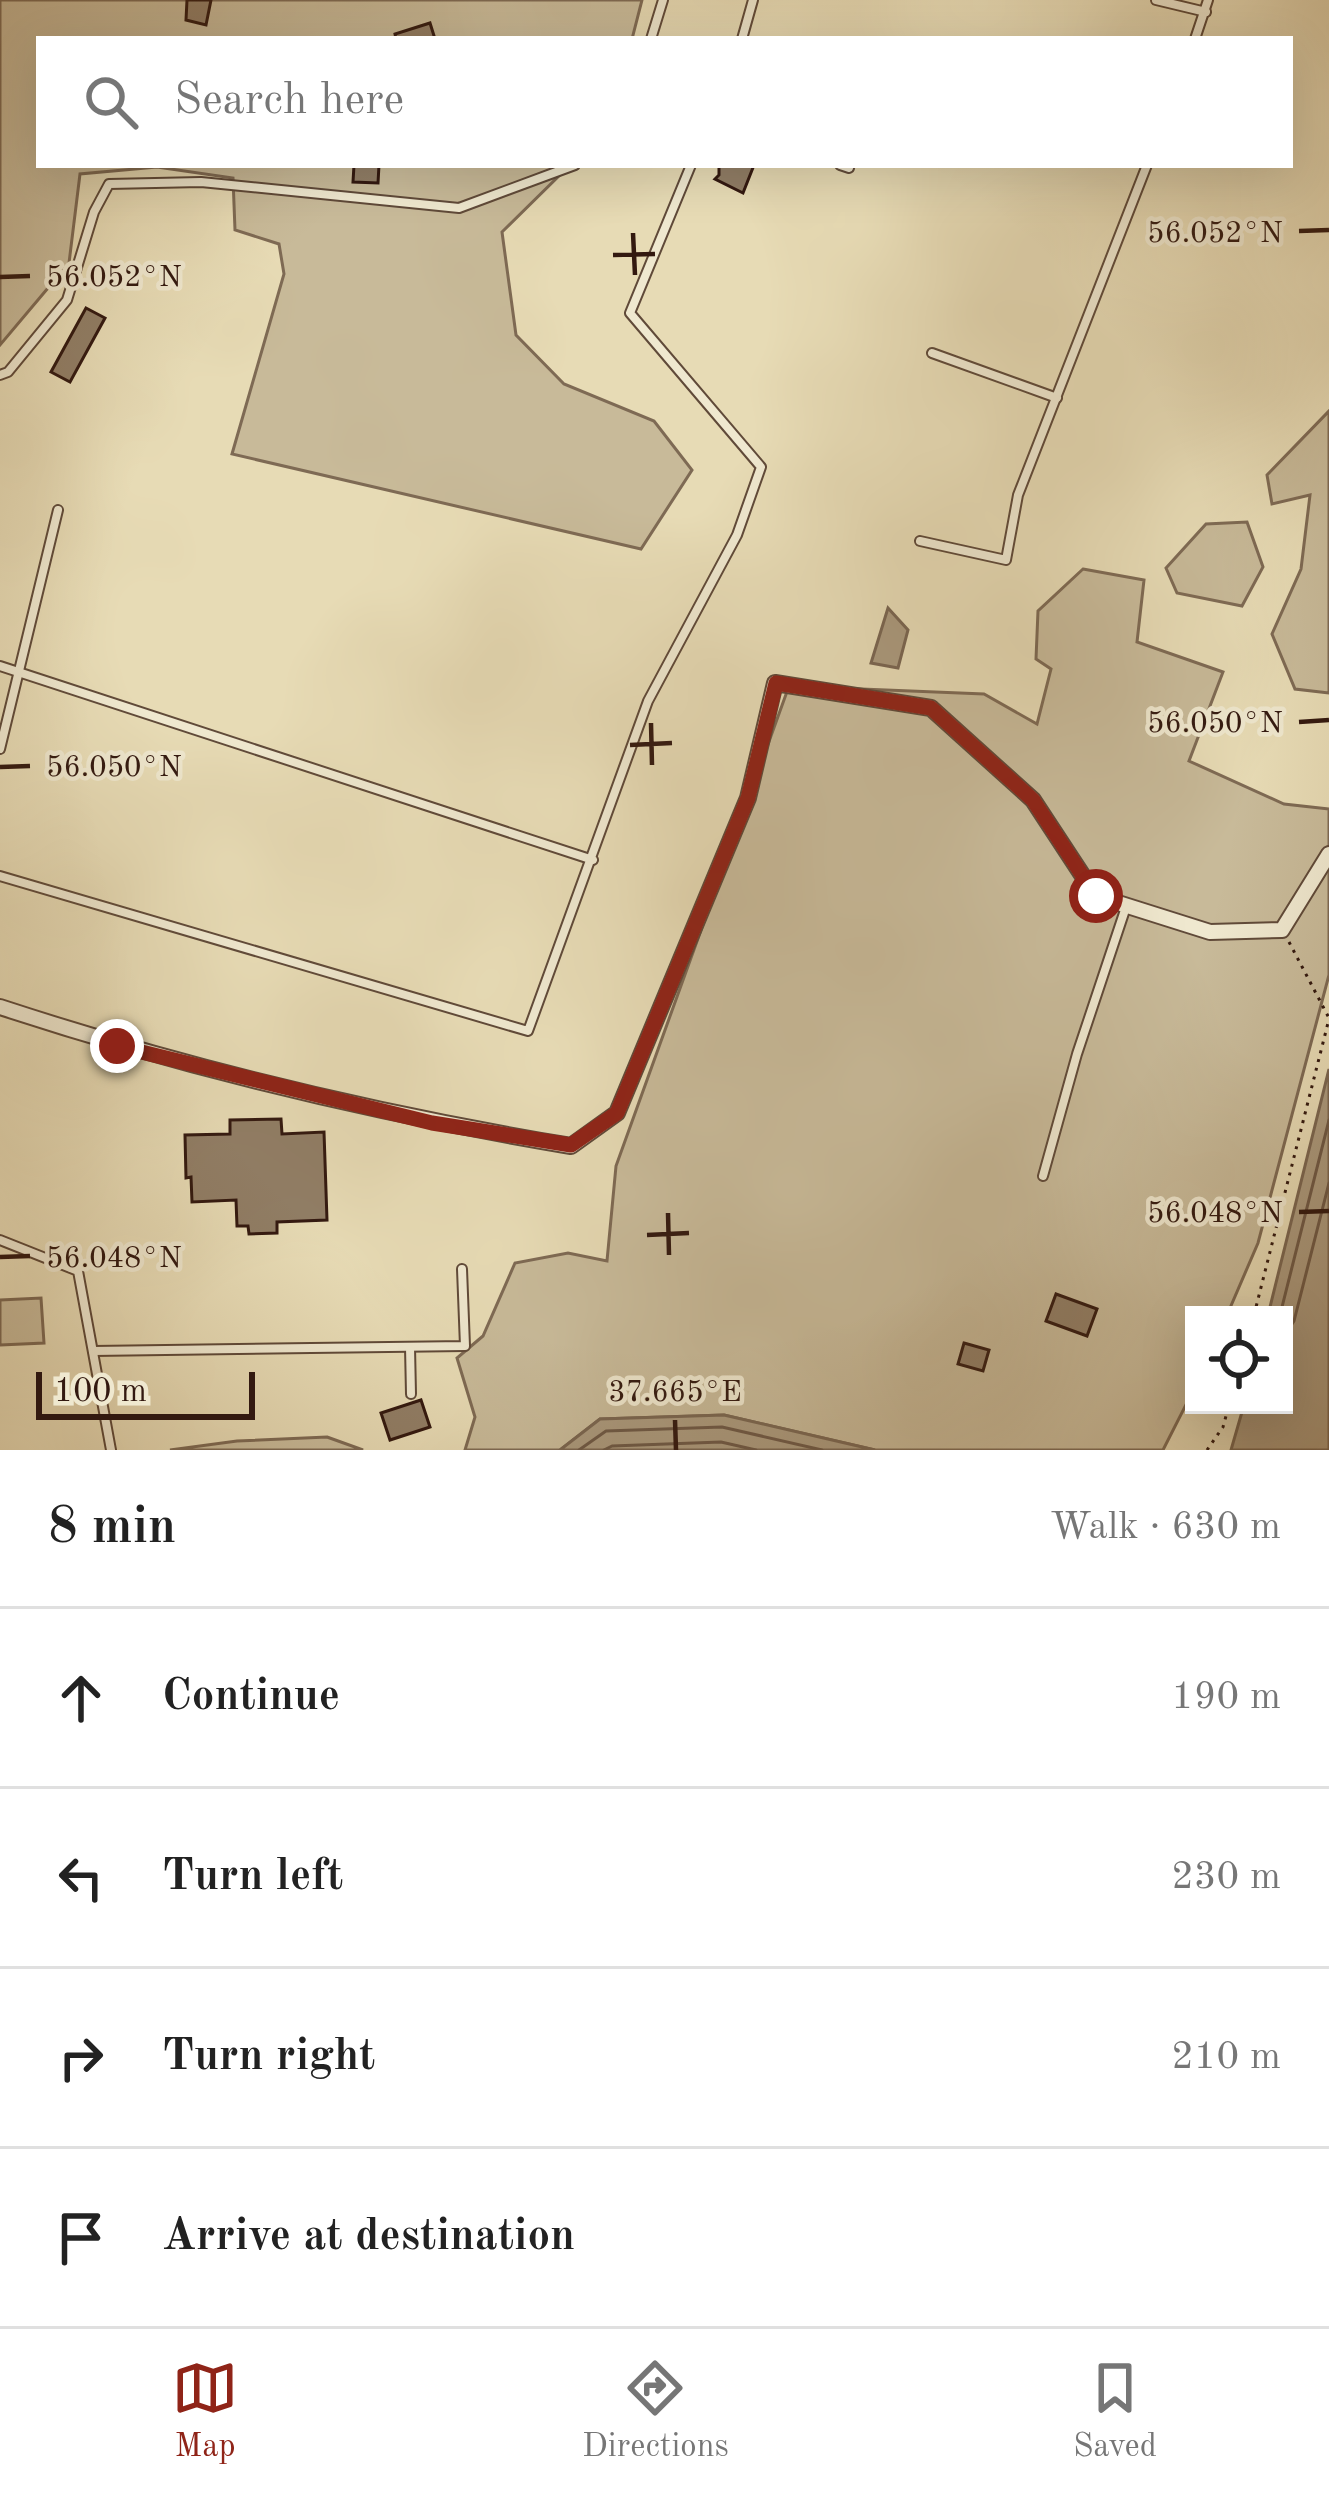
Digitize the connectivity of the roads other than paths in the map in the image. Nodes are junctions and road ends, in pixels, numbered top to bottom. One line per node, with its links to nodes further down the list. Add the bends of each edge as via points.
1 (663, 0): 6 (lane)
2 (753, 0): 7 (lane)
3 (1156, 0): 5 (lane)
4 (1208, 0): 5 (lane)
5 (1206, 12): 8 (lane)
6 (652, 36)
7 (743, 36)
8 (1197, 36)
9 (567, 168): 13 (lane, via 459,208 201,182 109,184 67,300)
10 (690, 168): 21 (lane, via 631,313 761,467 737,535 648,701)
11 (1146, 168): 14 (lane)
12 (932, 353): 14 (lane)
13 (0, 375)
14 (1057, 398): 16 (lane, via 1018,495 1006,560)
15 (58, 510): 18 (lane)
16 (920, 541)
17 (0, 666): 18 (lane)
18 (19, 671): 19 (lane); 21 (lane)
19 (0, 749)
20 (1329, 854): 23 (street, via 1282,930 1210,932)
21 (593, 860): 22 (lane, via 528,1031)
22 (0, 876)
23 (1126, 905): 24 (street, via 1096,896 1033,800 931,708 776,683 748,798 617,1113 571,1145 432,1123 117,1046); 25 (lane)
24 (0, 1007)
25 (1043, 1176)
26 (0, 1240): 29 (lane, via 78,1271)
27 (462, 1269): 28 (lane, via 465,1346)
28 (410, 1346): 29 (lane); 30 (lane)
29 (93, 1351): 31 (lane)
30 (411, 1394)
31 (111, 1450)

